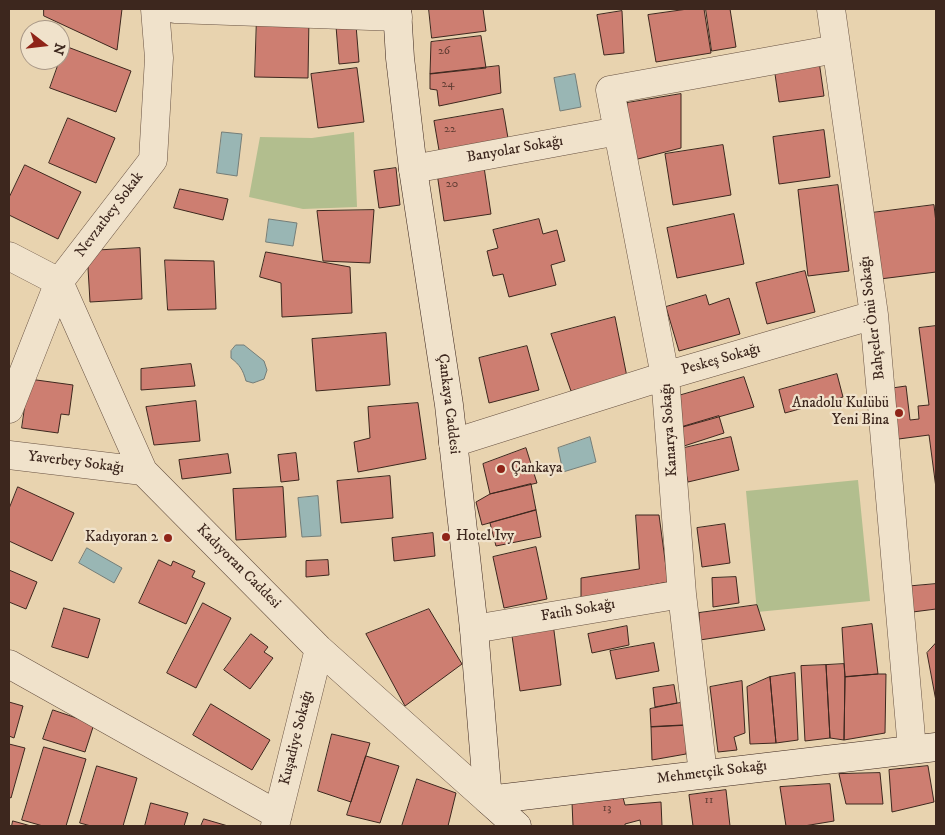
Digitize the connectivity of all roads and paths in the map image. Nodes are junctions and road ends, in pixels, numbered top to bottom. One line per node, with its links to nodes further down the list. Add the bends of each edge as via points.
1 (155, 9): 9 (street, Nevzatbey Sokak, via 159,58 153,160)
2 (176, 9): 4 (street)
3 (830, 9): 5 (street, Bahçeler Önü Sokağı)
4 (398, 13): 7 (street, Çankaya Caddesi)
5 (836, 49): 6 (street, Kanarya Sokağı, via 610,90); 10 (street, Bahçeler Önü Sokağı)
6 (618, 131): 7 (street, Banyolar Sokağı); 11 (street, Kanarya Sokağı)
7 (413, 168): 13 (street, Çankaya Caddesi)
8 (9, 256): 9 (street)
9 (59, 282): 12 (street, Nevzatbey Sokak); 15 (street, Kadıyoran Caddesi)
10 (874, 315): 11 (street, Peskeş Sokağı); 20 (street, Bahçeler Önü Sokağı)
11 (665, 376): 13 (street, Peskeş Sokağı); 16 (street, Kanarya Sokağı)
12 (9, 409)
13 (453, 443): 17 (street, Çankaya Caddesi)
14 (9, 455): 15 (street, Yaverbey Sokağı)
15 (143, 470): 18 (street, Kadıyoran Caddesi)
16 (682, 594): 17 (street, Fatih Sokağı); 21 (street, Kanarya Sokağı)
17 (474, 629): 22 (street, Çankaya Caddesi)
18 (319, 649): 22 (street, Kadıyoran Caddesi); 23 (street, Kuşadiye Sokağı)
19 (9, 664): 23 (street)
20 (924, 748): 21 (street, Mehmetçik Sokağı)
21 (704, 774): 22 (street, Mehmetçik Sokağı)
22 (488, 800): 24 (street, Kadıyoran Caddesi)
23 (277, 821)
24 (517, 826)

